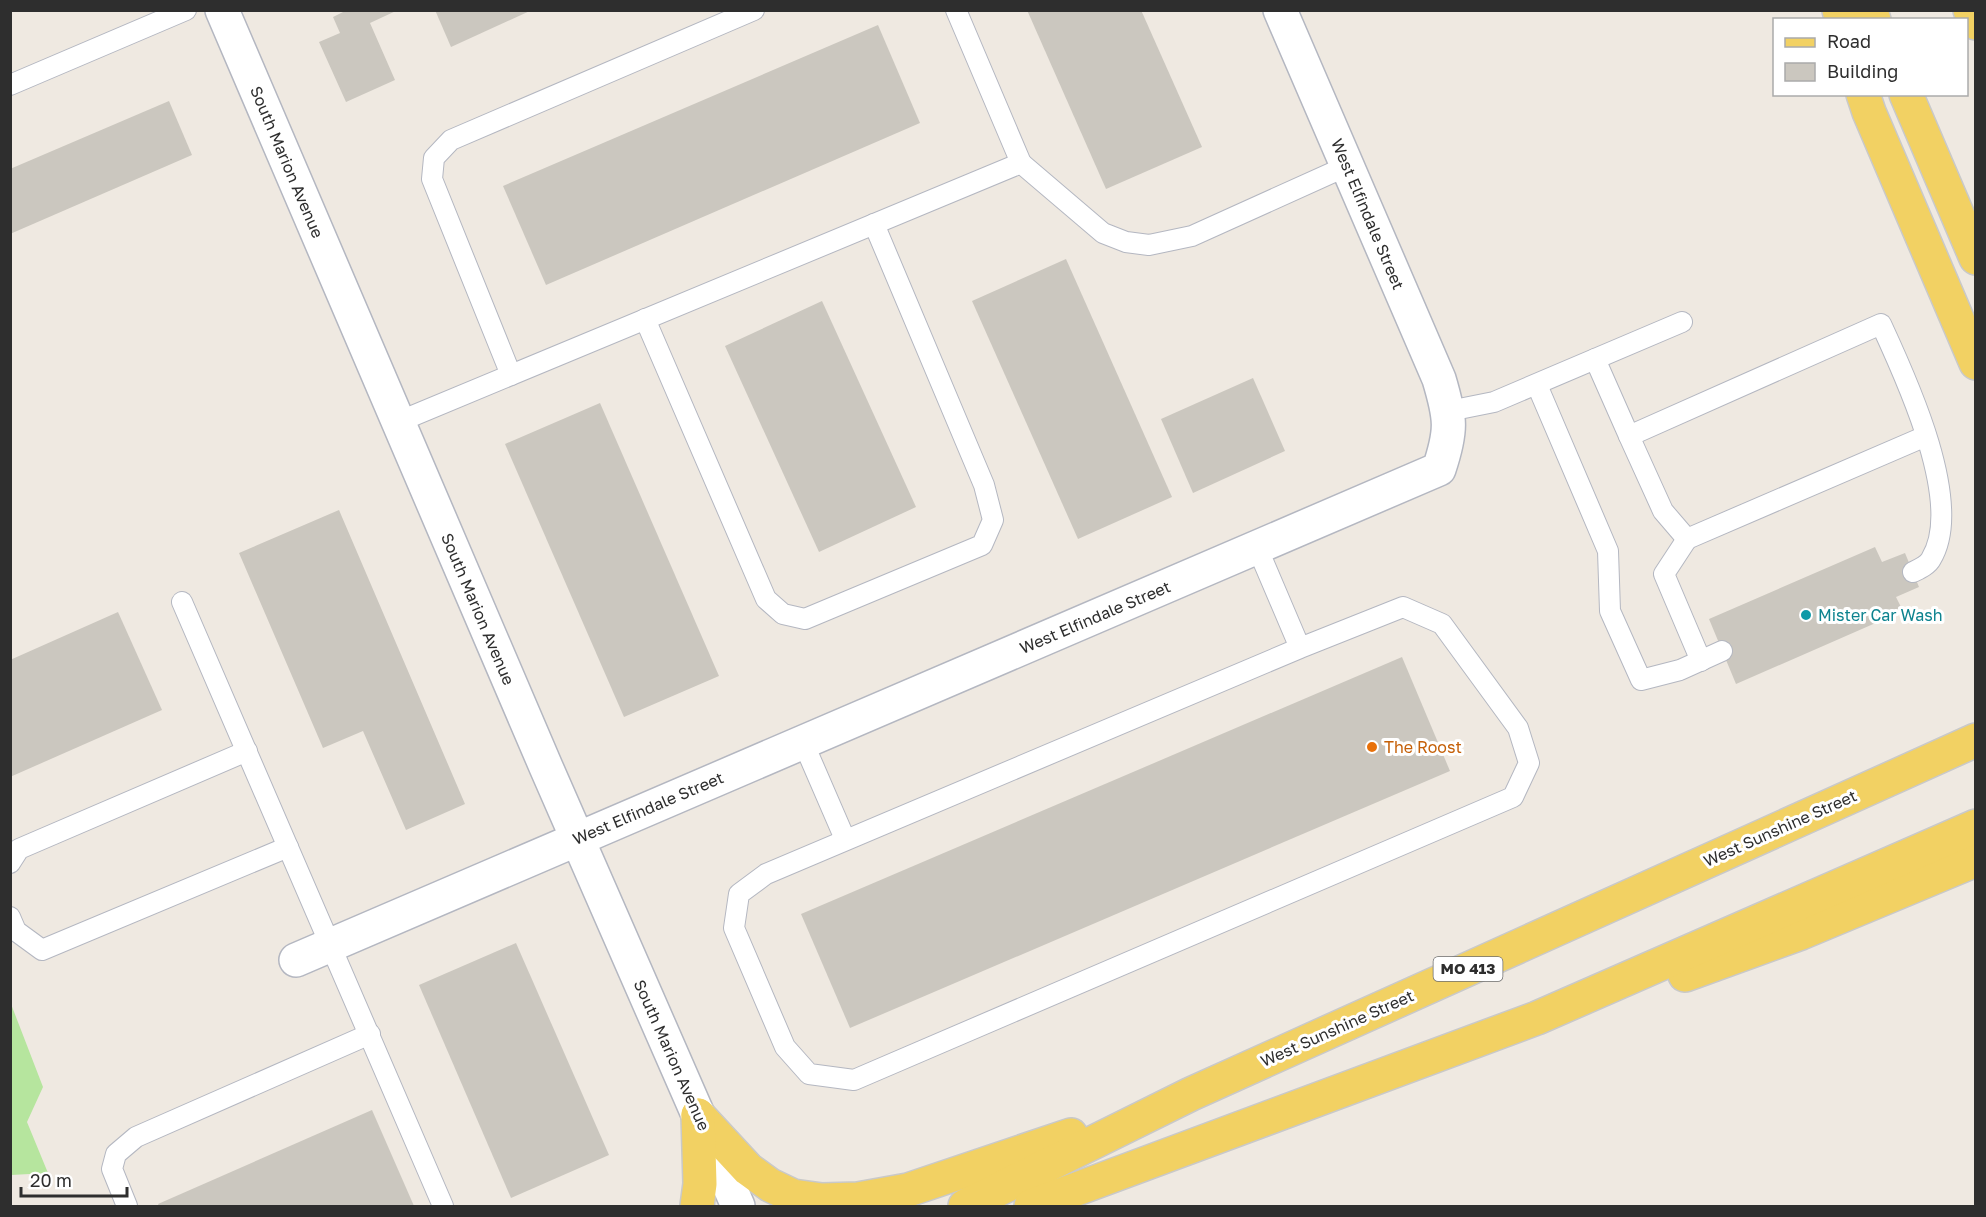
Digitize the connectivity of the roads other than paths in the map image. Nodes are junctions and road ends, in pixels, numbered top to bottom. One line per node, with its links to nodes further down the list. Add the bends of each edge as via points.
1 (186, 10): 8 (lane)
2 (222, 10): 22 (street, South Marion Avenue)
3 (754, 10): 19 (lane, via 451,140 434,158 432,179)
4 (956, 10): 11 (lane)
5 (1280, 10): 12 (street, West Elfindale Street)
6 (1970, 10): 7 (main road)
7 (1976, 23)
8 (10, 85)
9 (1864, 96): 18 (main road)
10 (1907, 96): 14 (main road)
11 (1021, 164): 12 (lane, via 1103,233 1149,245 1192,236); 13 (lane)
12 (1347, 166): 21 (street, West Elfindale Street, via 1440,380)
13 (874, 224): 15 (lane); 15 (lane, via 984,485 993,520 982,545 806,619 783,614 766,599)
14 (1976, 258)
15 (645, 319): 19 (lane)
16 (1682, 322): 17 (lane)
17 (1595, 359): 20 (lane); 23 (lane)
18 (1976, 363)
19 (511, 375): 22 (lane)
20 (1537, 385): 21 (lane, via 1494,402); 31 (lane, via 1608,551 1610,611 1641,680)
21 (1449, 411): 26 (street, West Elfindale Street, via 1448,442 1439,469)
22 (398, 422): 36 (street, South Marion Avenue)
23 (1629, 436): 24 (lane, via 1881,324); 25 (lane, via 1663,511)
24 (1926, 436): 25 (lane); 27 (lane, via 1941,499 1941,534 1931,561)
25 (1687, 539): 31 (lane, via 1664,574)
26 (1257, 547): 29 (lane); 33 (street, West Elfindale Street)
27 (1913, 573)
28 (182, 602): 34 (lane)
29 (1300, 648): 37 (lane); 37 (lane, via 1403,607 1442,624 1518,728 1529,763 1513,797 854,1080 809,1074 785,1047 734,928 739,894 766,874)
30 (1722, 651): 31 (lane)
31 (1701, 661)
32 (1976, 740): 46 (main road, West Sunshine Street / MO 413)
33 (803, 742): 36 (street, West Elfindale Street); 37 (lane)
34 (246, 751): 38 (lane); 40 (lane, via 19,849)
35 (1976, 826): 44 (main road)
36 (577, 839): 42 (street, West Elfindale Street); 47 (street, South Marion Avenue)
37 (845, 839)
38 (288, 847): 41 (lane, via 42,950 16,931); 42 (lane)
39 (1976, 861): 44 (main road, via 1689,974)
40 (10, 863)
41 (10, 916)
42 (330, 945): 43 (street, West Elfindale Street); 45 (lane)
43 (296, 960)
44 (1537, 1018): 53 (main road)
45 (370, 1034): 48 (lane, via 136,1137 116,1154 112,1169); 49 (lane)
46 (1191, 1094): 47 (main road, via 908,1190 858,1199 793,1196 770,1185 748,1168); 52 (main road, West Sunshine Street / MO 413)
47 (698, 1114): 50 (main road); 51 (street, South Marion Avenue)
48 (127, 1206)
49 (443, 1206)
50 (697, 1206)
51 (738, 1206)
52 (965, 1206)
53 (1031, 1206)

